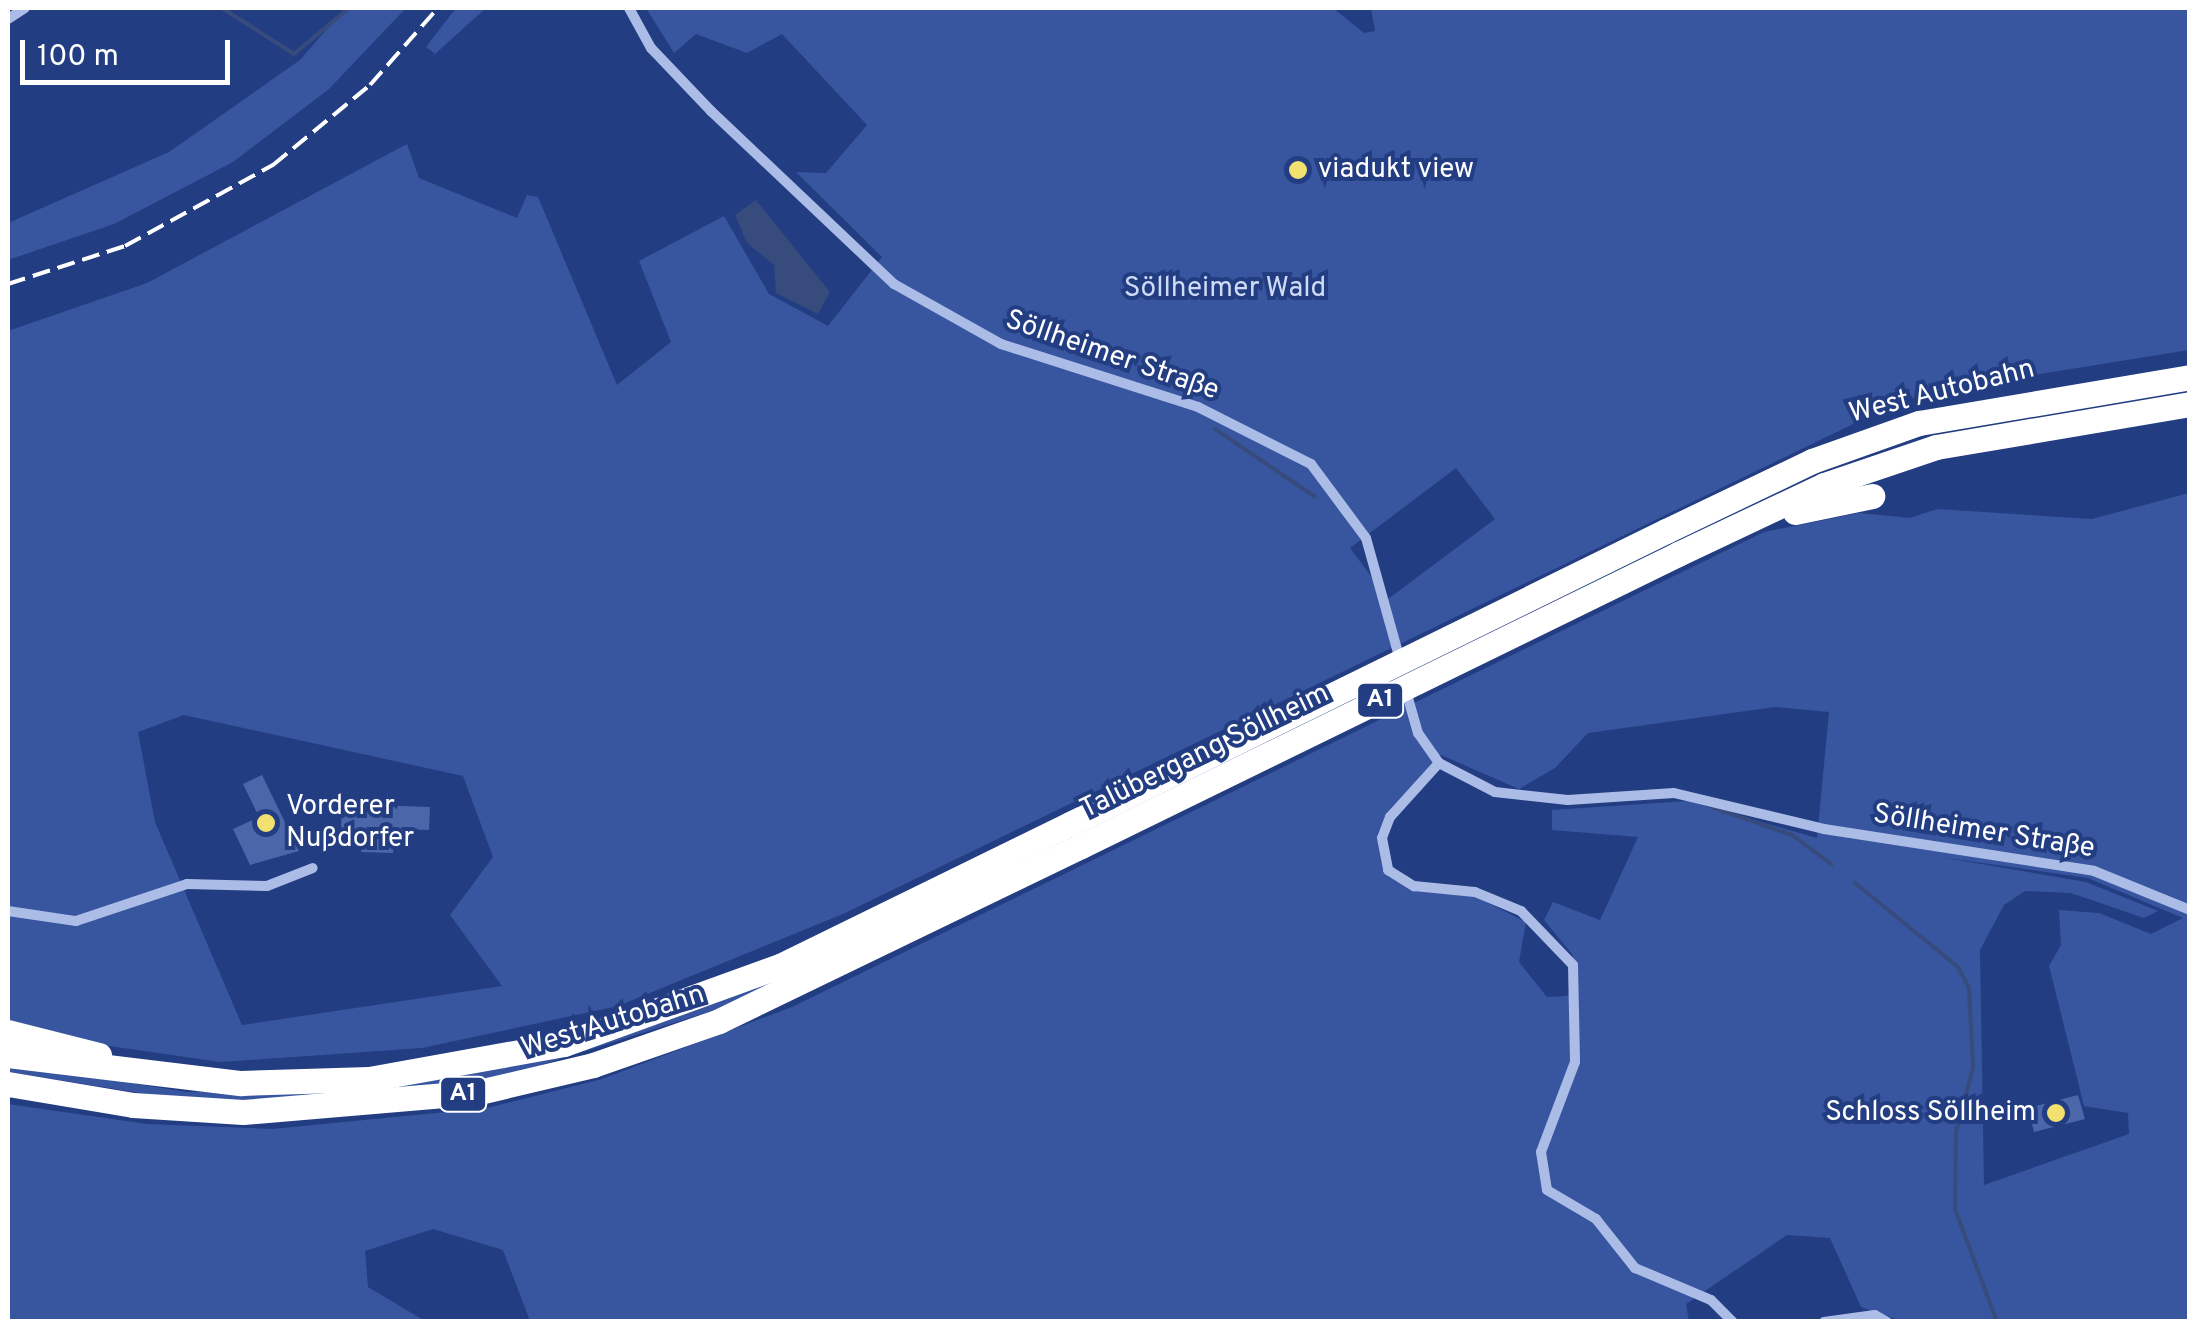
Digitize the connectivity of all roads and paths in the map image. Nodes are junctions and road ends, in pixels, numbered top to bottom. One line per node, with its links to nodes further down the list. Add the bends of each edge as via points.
1 (25, 8): 3 (street)
2 (629, 8): 9 (street, Söllheimer Straße, via 651,48 711,111 894,284 1000,344 1198,407 1311,464 1366,538 1412,719)
3 (8, 19)
4 (2190, 377): 8 (highway, West Autobahn / A1, via 2066,392 1919,423 1812,461)
5 (2190, 404): 7 (highway, West Autobahn / A1, via 1936,447)
6 (1872, 496): 7 (highway)
7 (1738, 526): 8 (highway, West Autobahn / A1)
8 (1672, 542): 10 (highway, Talübergang Söllheim / A1, bridge)
9 (1439, 763): 12 (street, Söllheimer Straße, via 1494,792 1568,800 1674,793 1824,829 2094,872); 18 (street, via 1390,817 1382,838 1388,870 1414,886 1475,892 1520,911 1573,965 1575,1062 1542,1152 1547,1190 1596,1219 1635,1268 1711,1300)
10 (1075, 835): 16 (highway, West Autobahn / A1, via 780,966 564,1044 369,1079); 17 (highway, West Autobahn / A1, via 719,1021 593,1065 480,1092 243,1112 133,1105)
11 (313, 868): 13 (street, via 267,886 186,884 76,920)
12 (2190, 910)
13 (8, 912)
14 (8, 1032): 16 (highway, via 98,1055)
15 (8, 1054): 16 (highway, West Autobahn / A1)
16 (144, 1077)
17 (8, 1084)
18 (1733, 1322)
19 (1824, 1322): 20 (street, via 1875,1314)
20 (1888, 1322)

